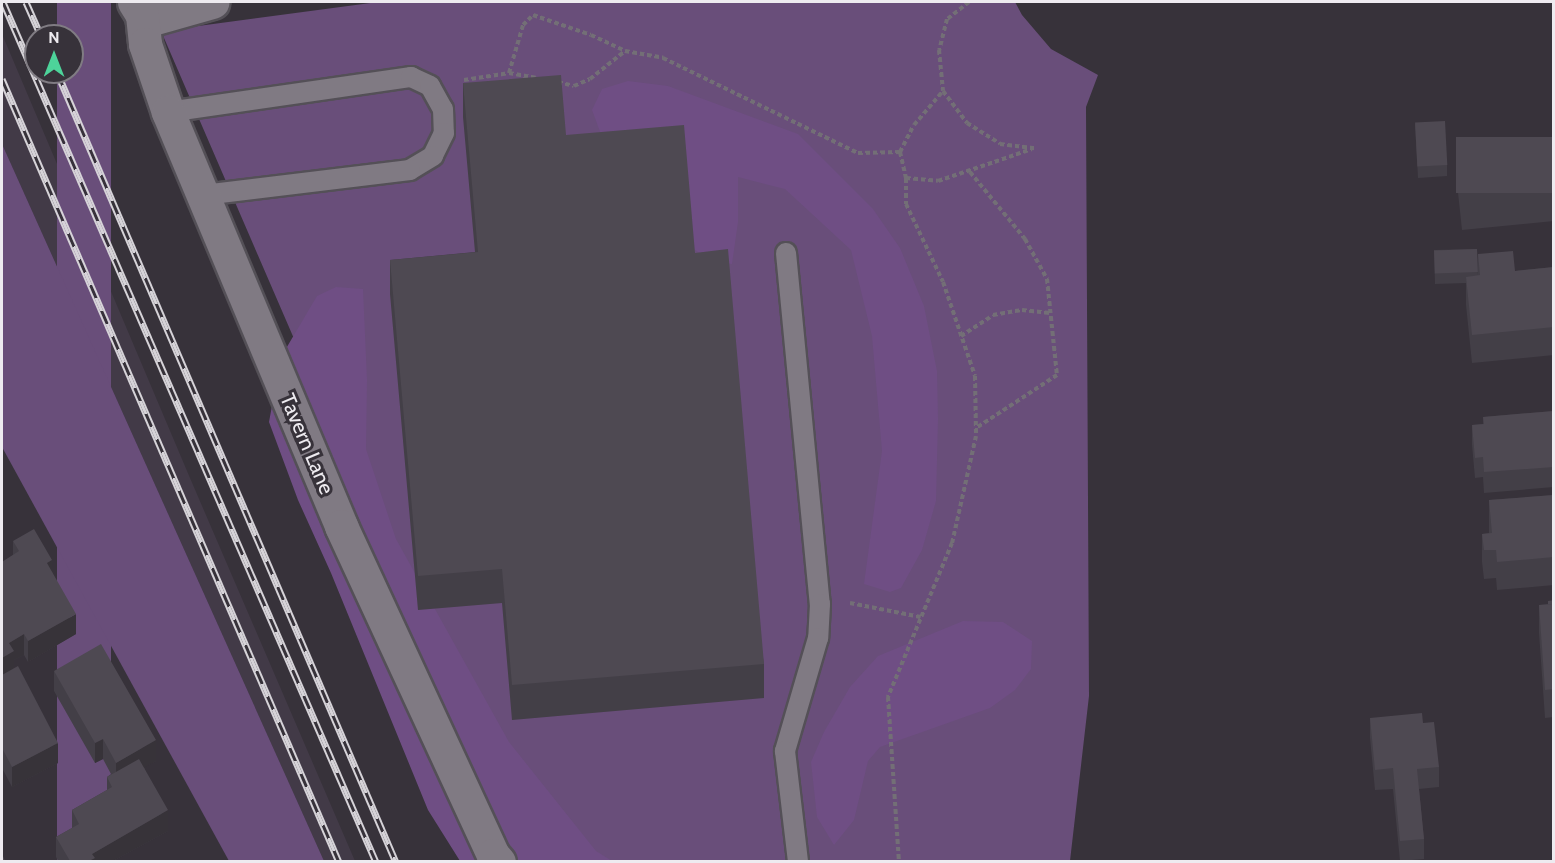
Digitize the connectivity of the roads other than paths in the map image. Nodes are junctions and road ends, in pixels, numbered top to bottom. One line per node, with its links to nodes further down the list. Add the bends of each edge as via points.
1 (212, 2): 2 (street, via 149,20)
2 (138, 8): 3 (street, Tavern Lane)
3 (168, 112): 4 (street, Tavern Lane); 4 (lane, via 411,77 430,86 443,109 444,133 433,156 410,170)
4 (204, 195): 6 (street, Tavern Lane, via 341,526)
5 (786, 253): 7 (lane, via 820,604 818,638 785,751)
6 (499, 861)
7 (798, 861)

